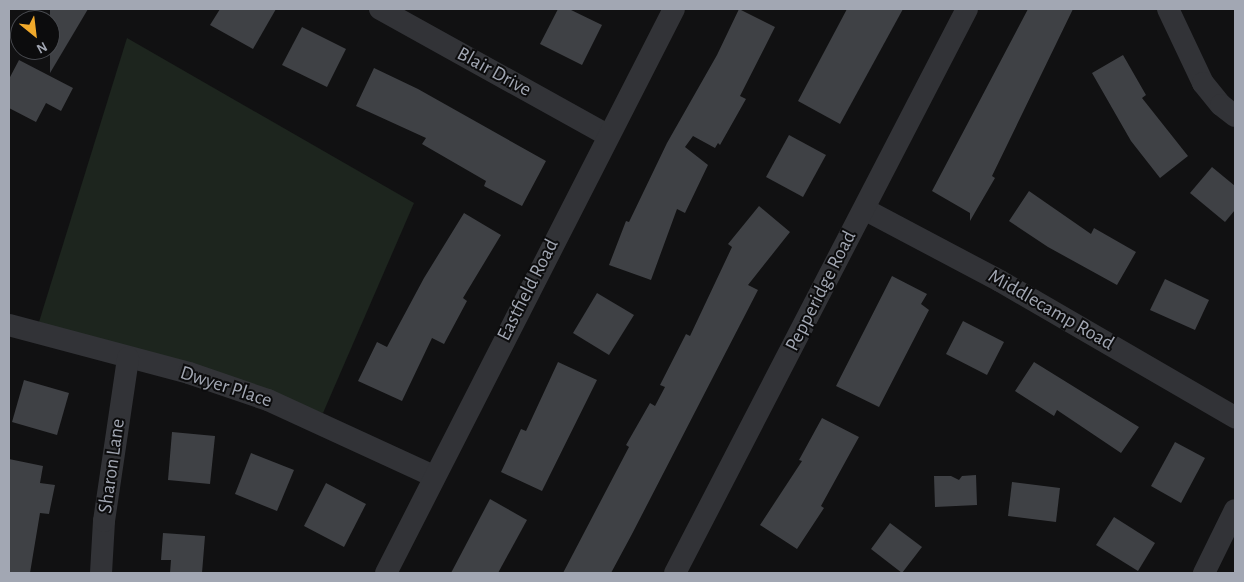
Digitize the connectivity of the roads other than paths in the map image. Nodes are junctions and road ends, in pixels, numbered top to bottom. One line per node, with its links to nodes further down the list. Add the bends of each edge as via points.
1 (380, 9): 6 (street, Blair Drive)
2 (674, 9): 6 (street, Eastfield Road)
3 (967, 9): 7 (street, Pepperidge Road)
4 (1168, 9): 5 (street, via 1183,47 1203,83)
5 (1235, 116)
6 (607, 135): 11 (street, Eastfield Road)
7 (864, 209): 10 (street, Middlecamp Road, via 1000,281); 15 (street, Pepperidge Road)
8 (9, 325): 9 (street, Dwyer Place)
9 (128, 358): 11 (street, Dwyer Place, via 189,373 268,400); 13 (street, Sharon Lane, via 104,521)
10 (1235, 417)
11 (433, 476): 14 (street, Eastfield Road)
12 (1235, 510): 16 (street)
13 (101, 573)
14 (386, 573)
15 (675, 573)
16 (1204, 573)

